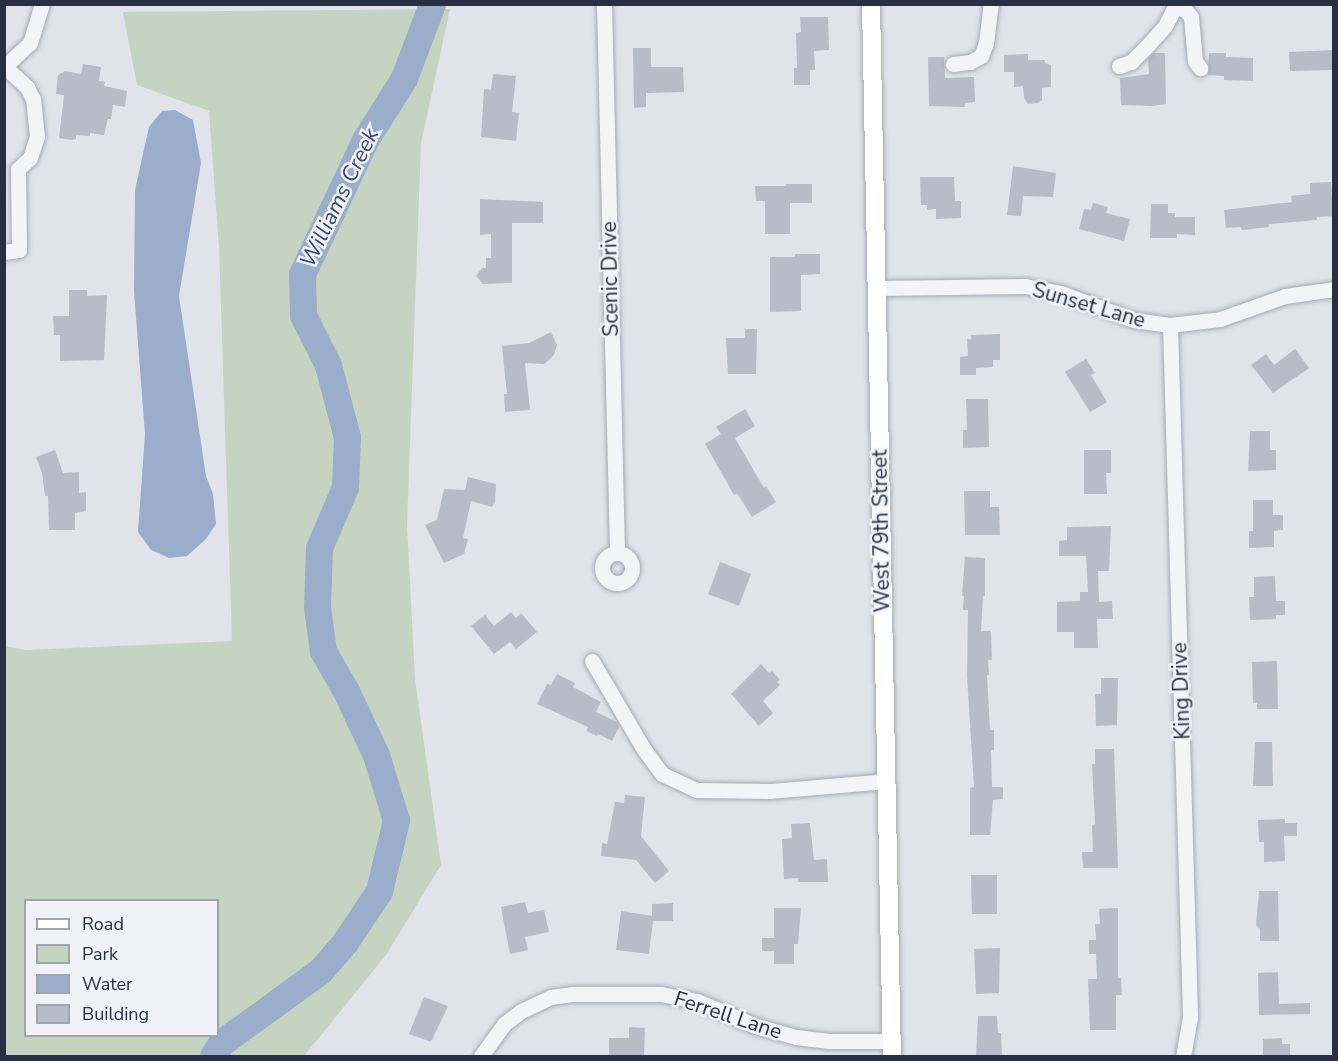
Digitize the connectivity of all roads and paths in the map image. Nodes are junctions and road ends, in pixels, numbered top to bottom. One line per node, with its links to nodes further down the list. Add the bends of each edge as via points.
1 (42, 4): 8 (street, via 30,43)
2 (604, 4): 15 (street, Scenic Drive)
3 (871, 4): 12 (main road, West 79th Street)
4 (991, 4): 6 (street, via 981,56)
5 (1177, 6): 7 (street, via 1146,47 1131,62); 9 (street, via 1191,17 1193,51)
6 (953, 64)
7 (1119, 66)
8 (5, 67): 10 (street, via 27,87 35,114 36,143 30,158)
9 (1200, 68)
10 (11, 169): 11 (street, via 20,244 15,252)
11 (4, 252)
12 (876, 288): 14 (street, Sunset Lane, via 1033,286 1134,320); 17 (main road, West 79th Street)
13 (1334, 289): 14 (street, Sunset Lane, via 1278,298 1220,319)
14 (1170, 325): 20 (street, King Drive, via 1190,1017)
15 (616, 553)
16 (592, 661): 17 (street, via 662,774 696,790 770,791)
17 (886, 781): 18 (main road, West 79th Street)
18 (892, 1049): 19 (street, Ferrell Lane, via 796,1037 756,1026 697,1001 668,995 573,994 551,997 521,1011 500,1029)
19 (481, 1056)
20 (1183, 1056)

